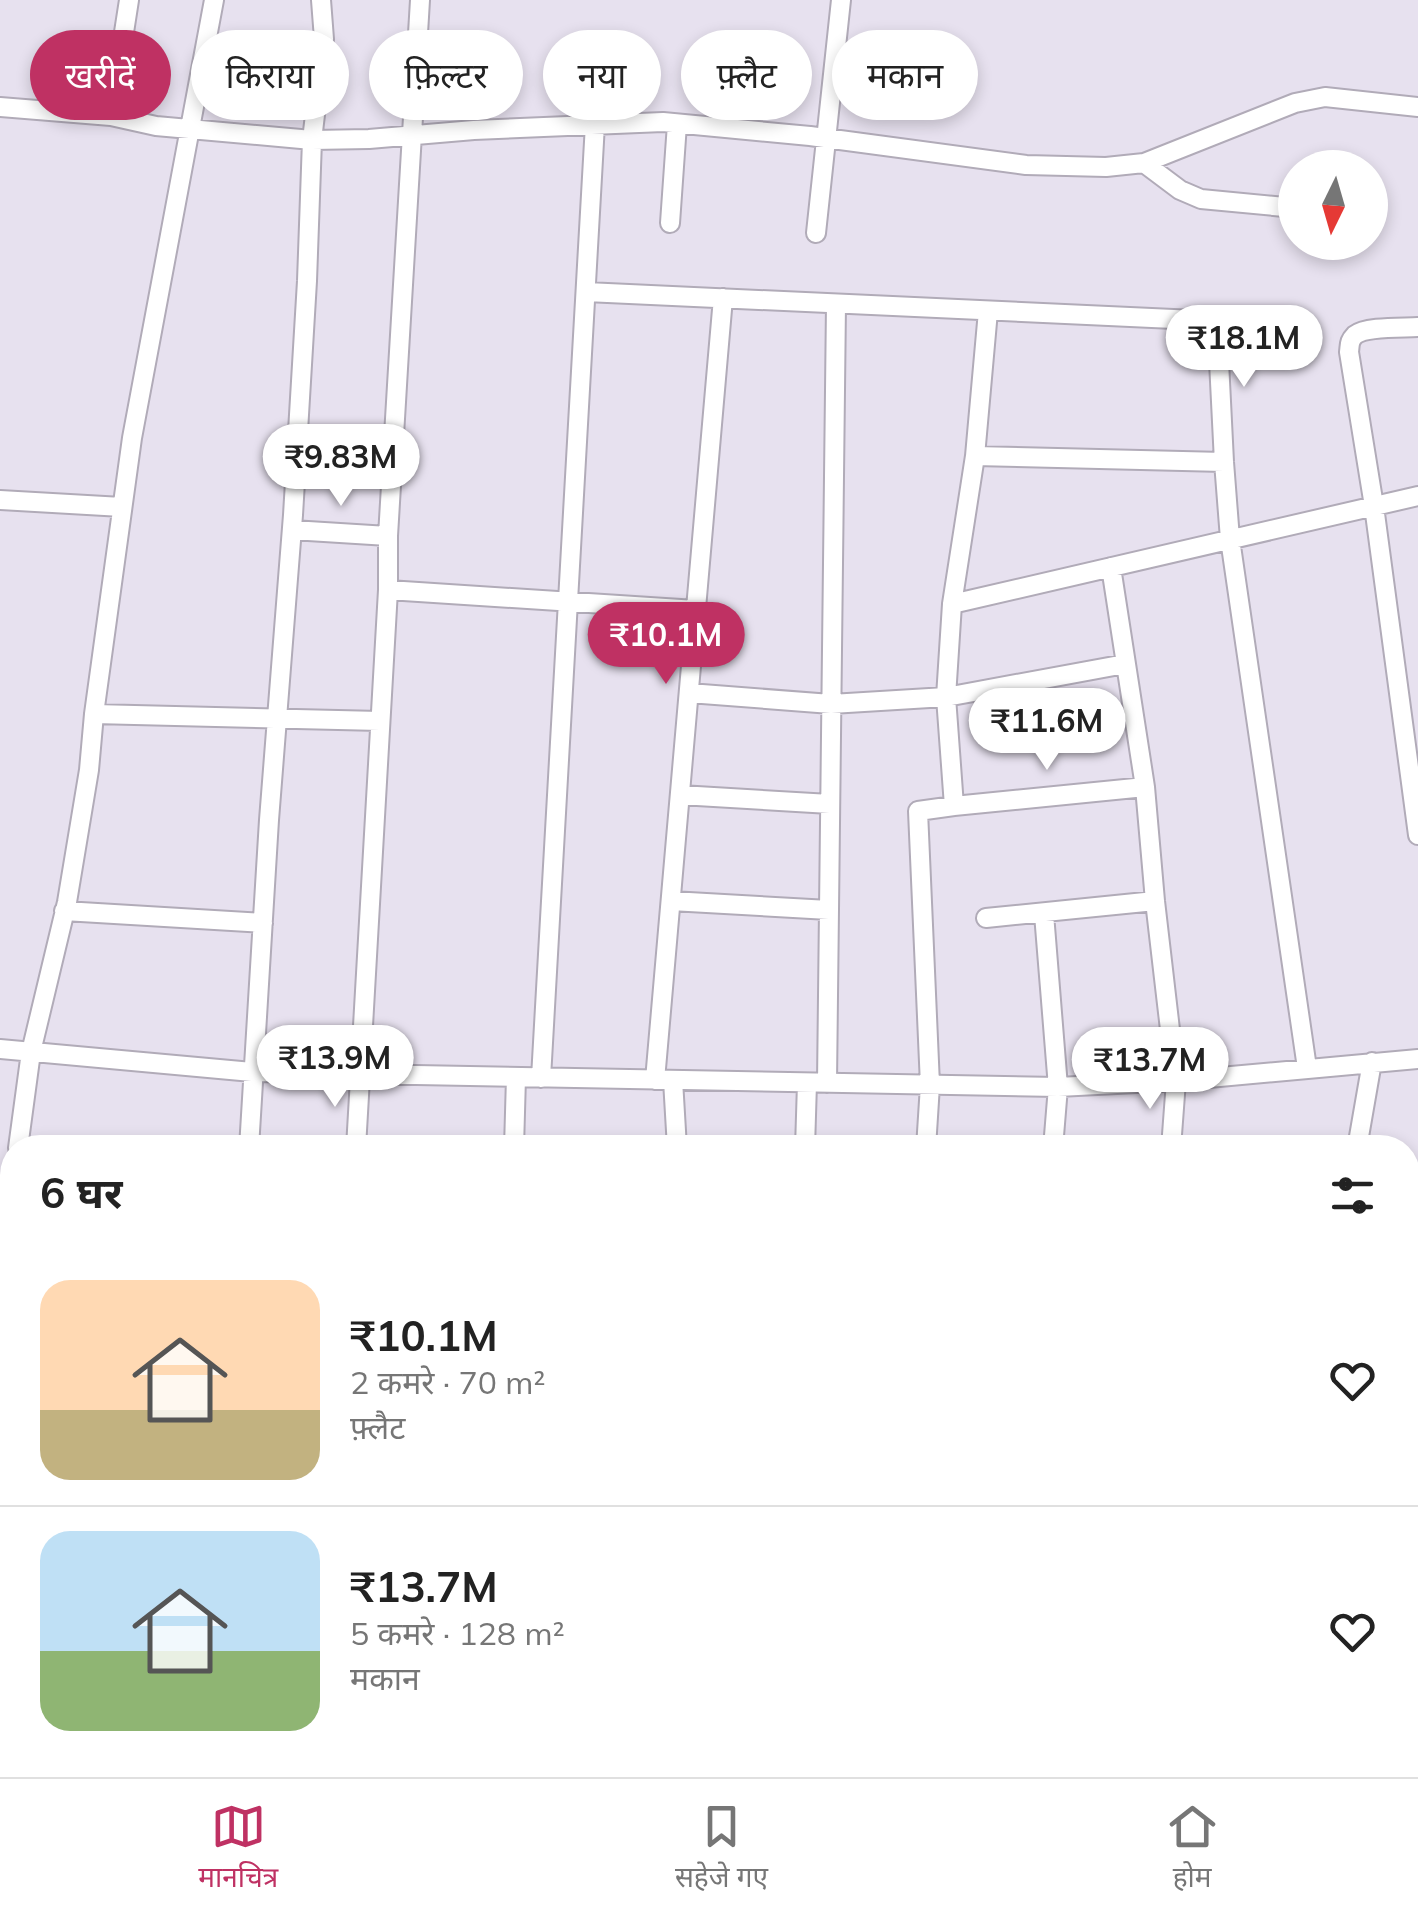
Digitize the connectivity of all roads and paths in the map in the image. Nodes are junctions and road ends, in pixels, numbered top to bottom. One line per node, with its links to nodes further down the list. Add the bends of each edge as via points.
1 (129, 0): 6 (street)
2 (214, 0): 13 (street)
3 (321, 0): 16 (street, via 324,40)
4 (420, 0): 14 (street)
5 (841, 0): 15 (street)
6 (124, 30)
7 (1418, 107): 17 (street, via 1325,97 1294,102)
8 (0, 108): 9 (street)
9 (30, 110)
10 (129, 120): 13 (street)
11 (595, 124): 12 (street); 14 (street); 21 (street)
12 (677, 124): 15 (street); 19 (street)
13 (190, 128): 16 (street); 33 (street)
14 (413, 136): 16 (street); 35 (street)
15 (825, 138): 17 (street, via 1026,165); 20 (street)
16 (312, 140): 34 (street)
17 (1144, 163): 18 (street, via 1200,198)
18 (1278, 206)
19 (670, 224)
20 (816, 233)
21 (586, 292): 22 (street); 39 (street)
22 (724, 298): 23 (street); 41 (street)
23 (836, 304): 24 (street); 45 (street)
24 (988, 310): 26 (street); 28 (street)
25 (1271, 320): 26 (street)
26 (1217, 321): 29 (street)
27 (1418, 327): 32 (street, via 1366,330 1350,342)
28 (975, 456): 29 (street); 40 (street)
29 (1224, 462): 36 (street)
30 (1418, 496): 32 (street)
31 (0, 500): 33 (street)
32 (1374, 506): 36 (street); 53 (street)
33 (122, 507): 46 (street)
34 (292, 530): 35 (street); 47 (street)
35 (388, 536): 38 (street)
36 (1230, 539): 37 (street); 65 (street)
37 (1111, 567): 40 (street); 42 (street)
38 (388, 590): 39 (street); 48 (street)
39 (568, 602): 41 (street); 69 (street)
40 (952, 604): 44 (street)
41 (696, 610): 43 (street)
42 (1125, 664): 44 (street); 49 (street)
43 (689, 693): 45 (street); 50 (street)
44 (946, 697): 45 (street); 52 (street)
45 (831, 704): 51 (street)
46 (94, 714): 47 (street); 57 (street)
47 (278, 719): 48 (street); 60 (street)
48 (380, 721): 67 (street)
49 (1145, 787): 52 (street); 55 (street)
50 (680, 796): 51 (street); 54 (street)
51 (830, 804): 56 (street)
52 (954, 806): 74 (street, via 918,811)
53 (1418, 835)
54 (671, 900): 56 (street); 70 (street)
55 (1155, 901): 58 (street); 71 (street)
56 (829, 910): 73 (street)
57 (64, 911): 60 (street); 62 (street)
58 (1044, 914): 59 (street); 75 (street)
59 (986, 918)
60 (263, 923): 66 (street)
61 (0, 1049): 62 (street)
62 (31, 1052): 66 (street); 76 (street)
63 (1418, 1058): 64 (street)
64 (1372, 1062): 65 (street); 85 (street)
65 (1307, 1068): 71 (street)
66 (252, 1072): 67 (street); 77 (street)
67 (360, 1074): 68 (street); 78 (street)
68 (516, 1078): 69 (street); 79 (street)
69 (541, 1078): 70 (street)
70 (664, 1080): 72 (street); 80 (street)
71 (1176, 1081): 75 (street); 84 (street)
72 (807, 1082): 73 (street); 81 (street)
73 (826, 1083): 74 (street)
74 (930, 1085): 75 (street); 82 (street)
75 (1058, 1088): 83 (street)
76 (20, 1135)
77 (250, 1135)
78 (357, 1135)
79 (514, 1135)
80 (674, 1135)
81 (806, 1135)
82 (927, 1135)
83 (1053, 1135)
84 (1172, 1135)
85 (1359, 1135)

